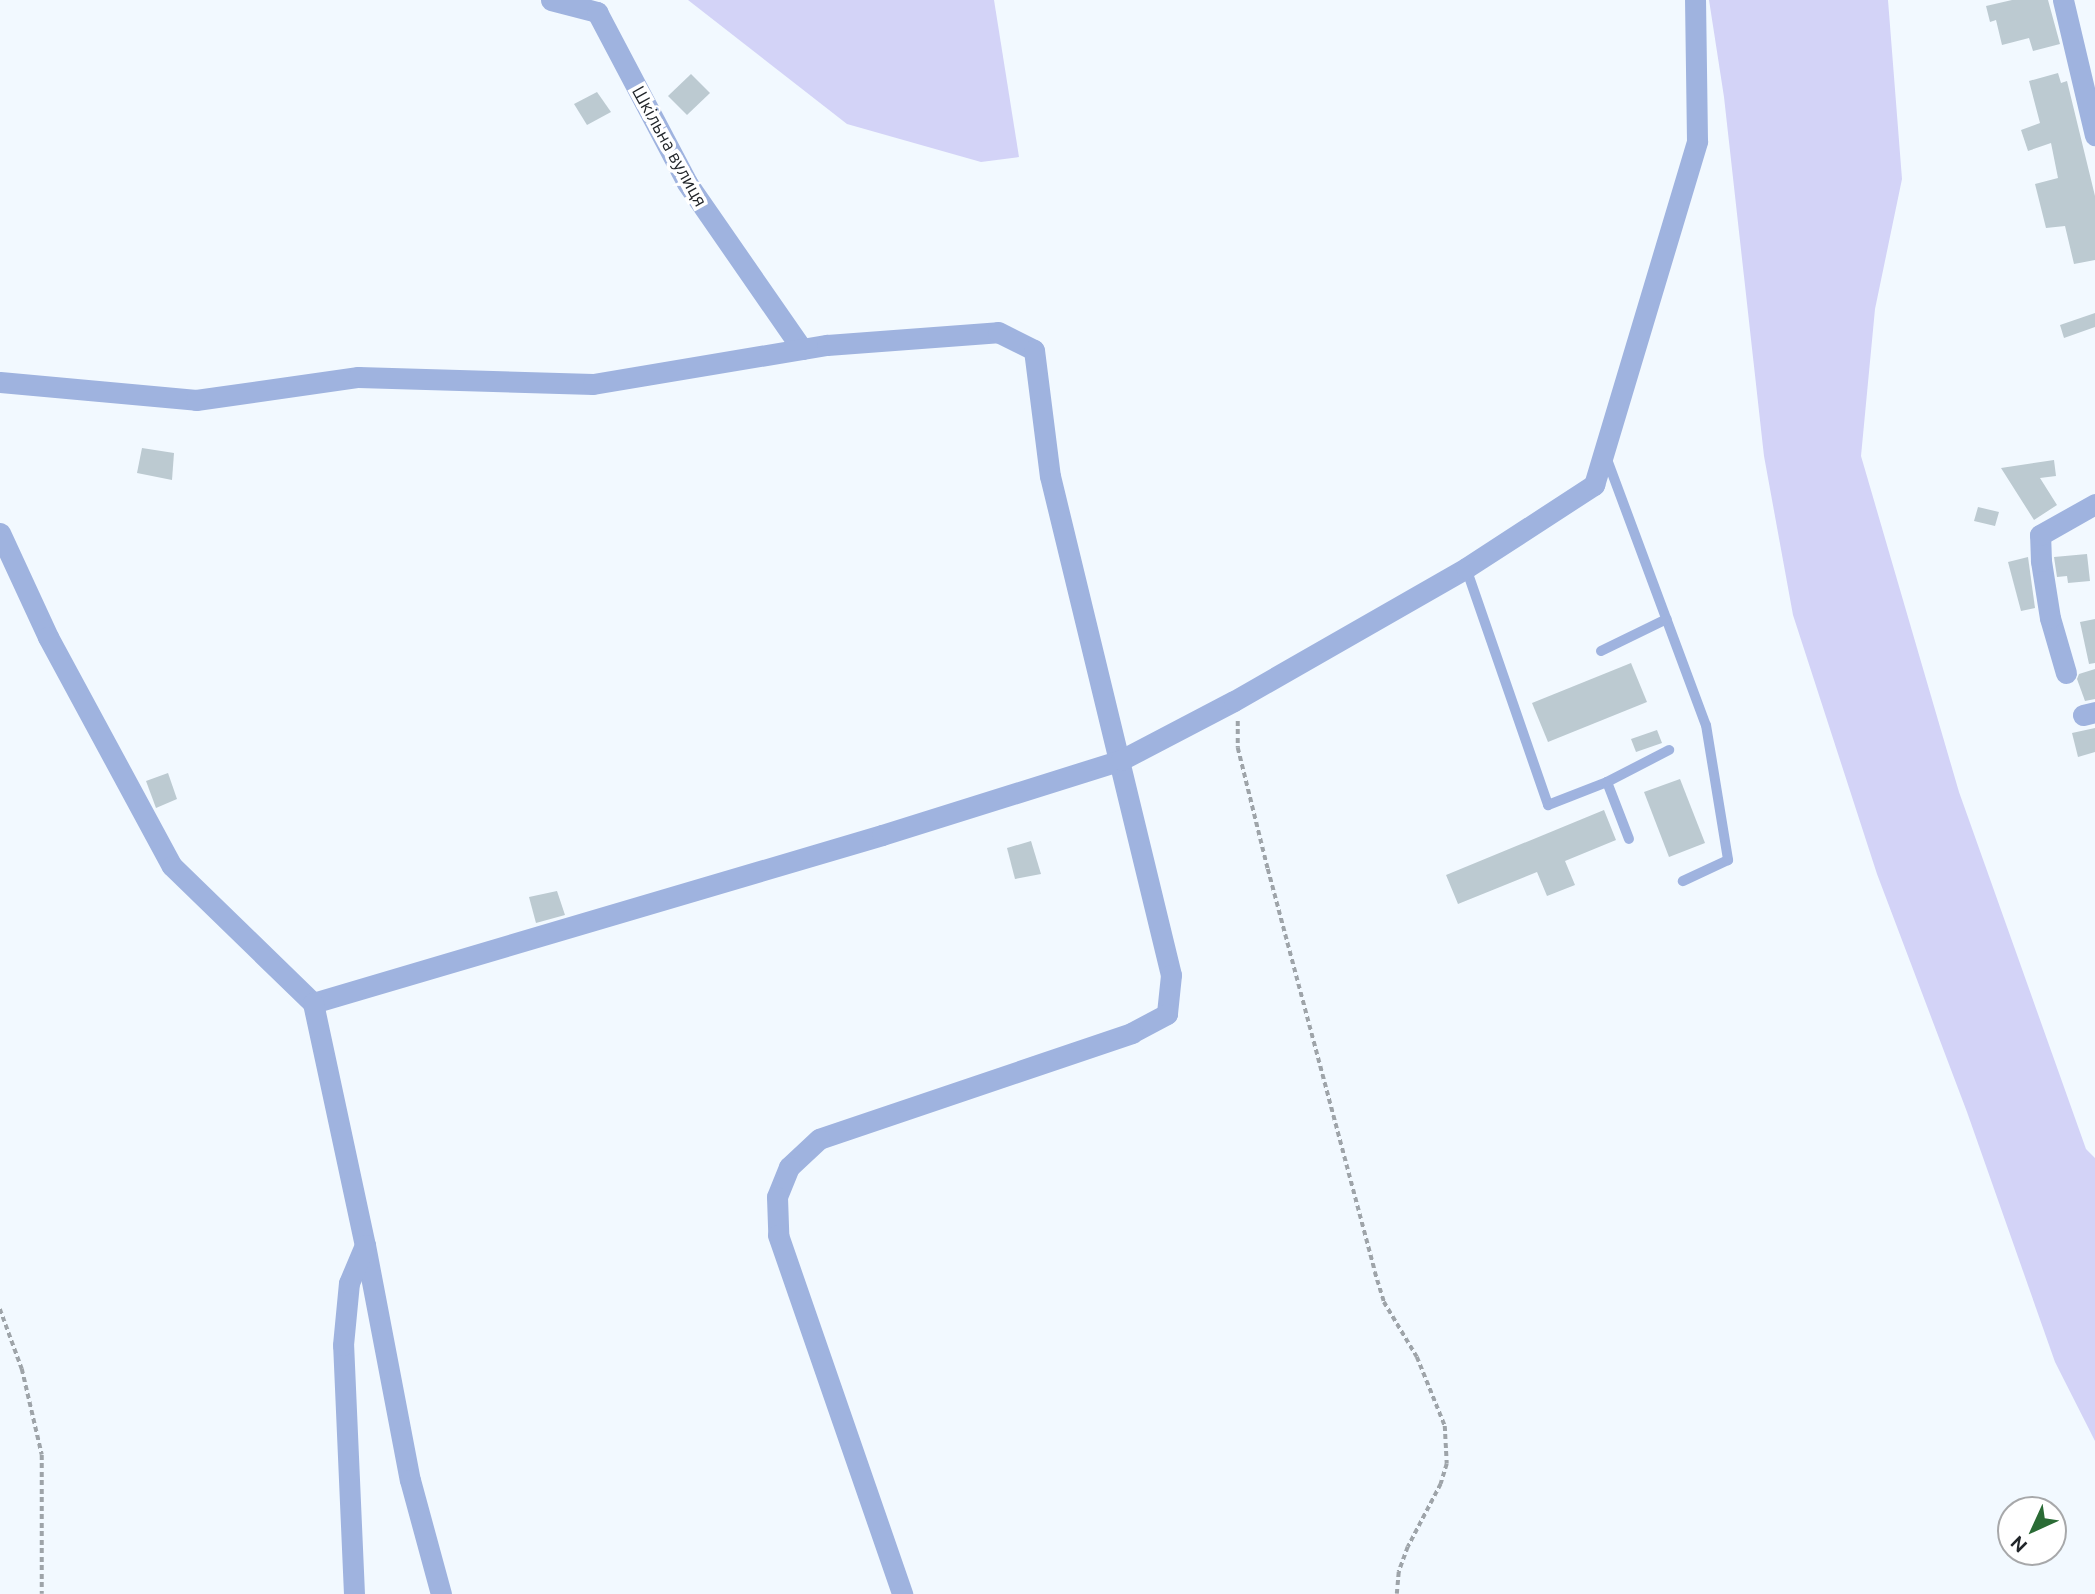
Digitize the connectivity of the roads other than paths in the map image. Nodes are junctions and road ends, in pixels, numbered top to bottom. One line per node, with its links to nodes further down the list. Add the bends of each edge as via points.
1 (551, 0): 5 (street, Шкільна вулиця, via 597,12 687,183)
2 (1695, 0): 7 (street, via 1697,141)
3 (2063, 0): 4 (street)
4 (2095, 135)
5 (802, 349): 6 (street, via 593,384 358,377 196,400); 15 (street, via 998,332 1034,350 1050,476)
6 (0, 382)
7 (1604, 452): 10 (street, via 1594,485); 11 (lane)
8 (2095, 504): 13 (street, via 2040,535 2050,618)
9 (0, 533): 19 (street, via 48,637 172,866)
10 (1466, 568): 15 (street, via 1245,695); 16 (lane, via 1548,804)
11 (1667, 619): 12 (lane); 18 (lane, via 1706,725 1728,860)
12 (1601, 651)
13 (2066, 673)
14 (1669, 750): 16 (lane)
15 (1121, 760): 19 (street); 23 (street, via 1171,975 1167,1014 1132,1033 819,1139 789,1167 777,1197 778,1235)
16 (1607, 782): 17 (lane)
17 (1629, 839)
18 (1684, 881)
19 (313, 1003): 20 (street)
20 (365, 1245): 21 (street, via 349,1283 343,1345); 22 (street, via 410,1480)
21 (354, 1594)
22 (441, 1594)
23 (902, 1594)

